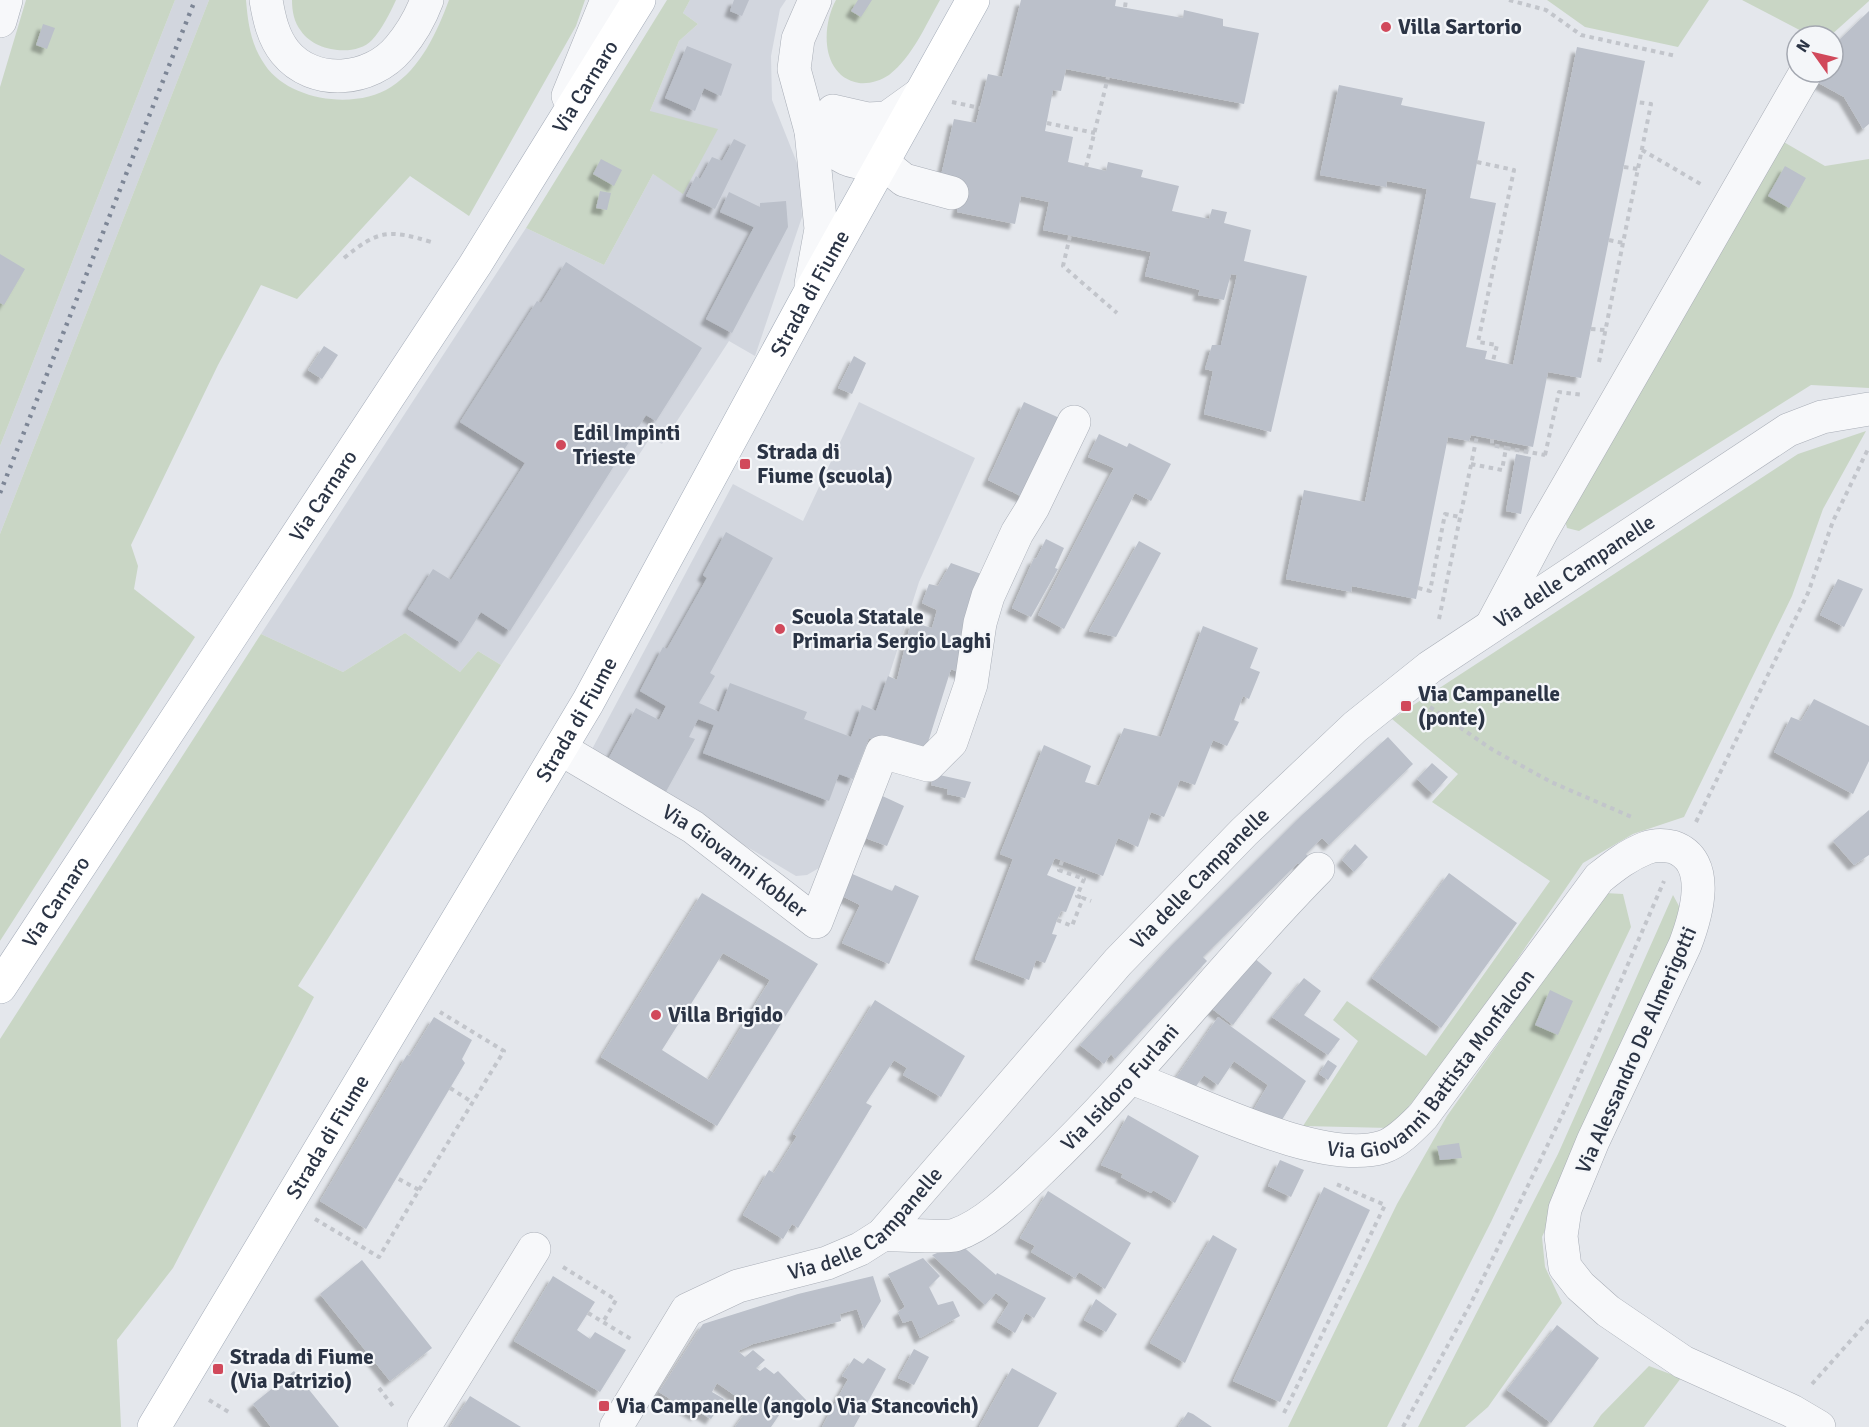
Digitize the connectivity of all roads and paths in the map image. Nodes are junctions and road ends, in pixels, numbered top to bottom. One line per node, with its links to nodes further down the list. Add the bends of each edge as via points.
1 (6, 0): 11 (street)
2 (266, 0): 3 (street, via 269,23 285,52 307,71 339,77 368,71 398,49)
3 (427, 0)
4 (607, 0): 23 (street)
5 (639, 0): 23 (main road, Via Carnaro)
6 (815, 0): 17 (street, via 798,39 794,69 800,92)
7 (973, 0): 15 (main road, Strada di Fiume)
8 (1126, 0): 10 (path)
9 (1509, 0): 12 (path, via 1546,10 1581,35)
10 (1125, 7)
11 (0, 21)
12 (1676, 56)
13 (1108, 78): 19 (path)
14 (1799, 84): 50 (street)
15 (919, 95): 17 (street, via 887,118); 22 (main road, Strada di Fiume)
16 (1636, 102): 20 (path, via 1651,104)
17 (824, 122): 22 (street, via 848,162); 34 (street, via 821,229)
18 (1047, 123): 19 (path)
19 (1095, 133): 24 (path)
20 (1642, 150): 26 (path); 27 (path)
21 (1477, 162): 38 (path, via 1514,170 1478,342 1497,345)
22 (883, 163): 28 (street, via 904,180); 34 (main road, Strada di Fiume)
23 (538, 165): 61 (main road, Via Carnaro)
24 (1086, 167)
25 (1624, 167): 26 (path)
26 (1638, 169): 32 (path)
27 (1704, 186)
28 (952, 193)
29 (1070, 236): 35 (path, via 1063,266)
30 (1609, 240): 32 (path)
31 (431, 242): 33 (path, via 391,233 368,238)
32 (1623, 243): 37 (path)
33 (344, 258)
34 (807, 298): 53 (main road, Strada di Fiume)
35 (1117, 313)
36 (1591, 329): 37 (path)
37 (1605, 330): 39 (path)
38 (1493, 361)
39 (1598, 365)
40 (1591, 396): 46 (path, via 1559,392 1545,455)
41 (1869, 409): 50 (street, Via delle Campanelle, via 1822,417 1788,430)
42 (1074, 422): 53 (street, Via Giovanni Kobler, via 988,596 971,684 951,742 928,765 882,752 816,922 693,827)
43 (1477, 436): 47 (path)
44 (1492, 439): 46 (path, via 1492,445)
45 (1869, 447): 55 (path, via 1833,521 1808,593)
46 (1506, 448): 47 (path, via 1502,470)
47 (1471, 464): 48 (path)
48 (1460, 517): 49 (path, via 1445,514 1430,591); 51 (path)
49 (1418, 588)
50 (1491, 627): 51 (street, Via delle Campanelle)
51 (1430, 667): 52 (street, Via delle Campanelle)
52 (1403, 688): 54 (path, via 1493,750 1551,782); 70 (street, Via delle Campanelle, via 1354,727 1252,824 1126,954)
53 (561, 749): 62 (main road, Strada di Fiume)
54 (1640, 822)
55 (1682, 850): 63 (street, Via Giovanni Battista Monfalcon, via 1666,845 1648,847 1625,858 1599,878 1423,1116 1386,1146 1342,1150 1313,1144 1213,1112); 77 (street, Via Alessandro De Almerigotti, via 1694,866 1696,915 1565,1209 1561,1236 1565,1267 1608,1311 1683,1362); 81 (path, via 1660,887 1567,1105 1471,1303)
56 (1062, 861): 58 (path, via 1059,870 1084,879 1077,896)
57 (1318, 869): 63 (street, Via Isidoro Furlani, via 1265,923)
58 (1083, 898): 59 (path); 60 (path, via 1072,926)
59 (1091, 901)
60 (1057, 920)
61 (0, 987)
62 (413, 996): 65 (path, via 504,1051); 69 (main road, Strada di Fiume)
63 (1131, 1078): 70 (street, Via Isidoro Furlani, via 1066,1146 986,1218 954,1236)
64 (450, 1088): 65 (path)
65 (472, 1102): 68 (path)
66 (397, 1178): 68 (path)
67 (1330, 1181): 76 (path, via 1385,1205)
68 (419, 1190): 69 (path, via 379,1257)
69 (289, 1203): 78 (main road, Strada di Fiume)
70 (882, 1235): 75 (street, Via delle Campanelle, via 827,1263 738,1286 687,1310)
71 (534, 1249): 74 (path, via 616,1300); 79 (street)
72 (588, 1313): 74 (path)
73 (1869, 1320): 77 (path, via 1813,1383)
74 (603, 1322): 75 (path)
75 (659, 1354): 80 (street, Via delle Campanelle)
76 (1284, 1413)
77 (1806, 1419)
78 (154, 1427)
79 (424, 1427)
80 (616, 1427)
81 (1403, 1427)

